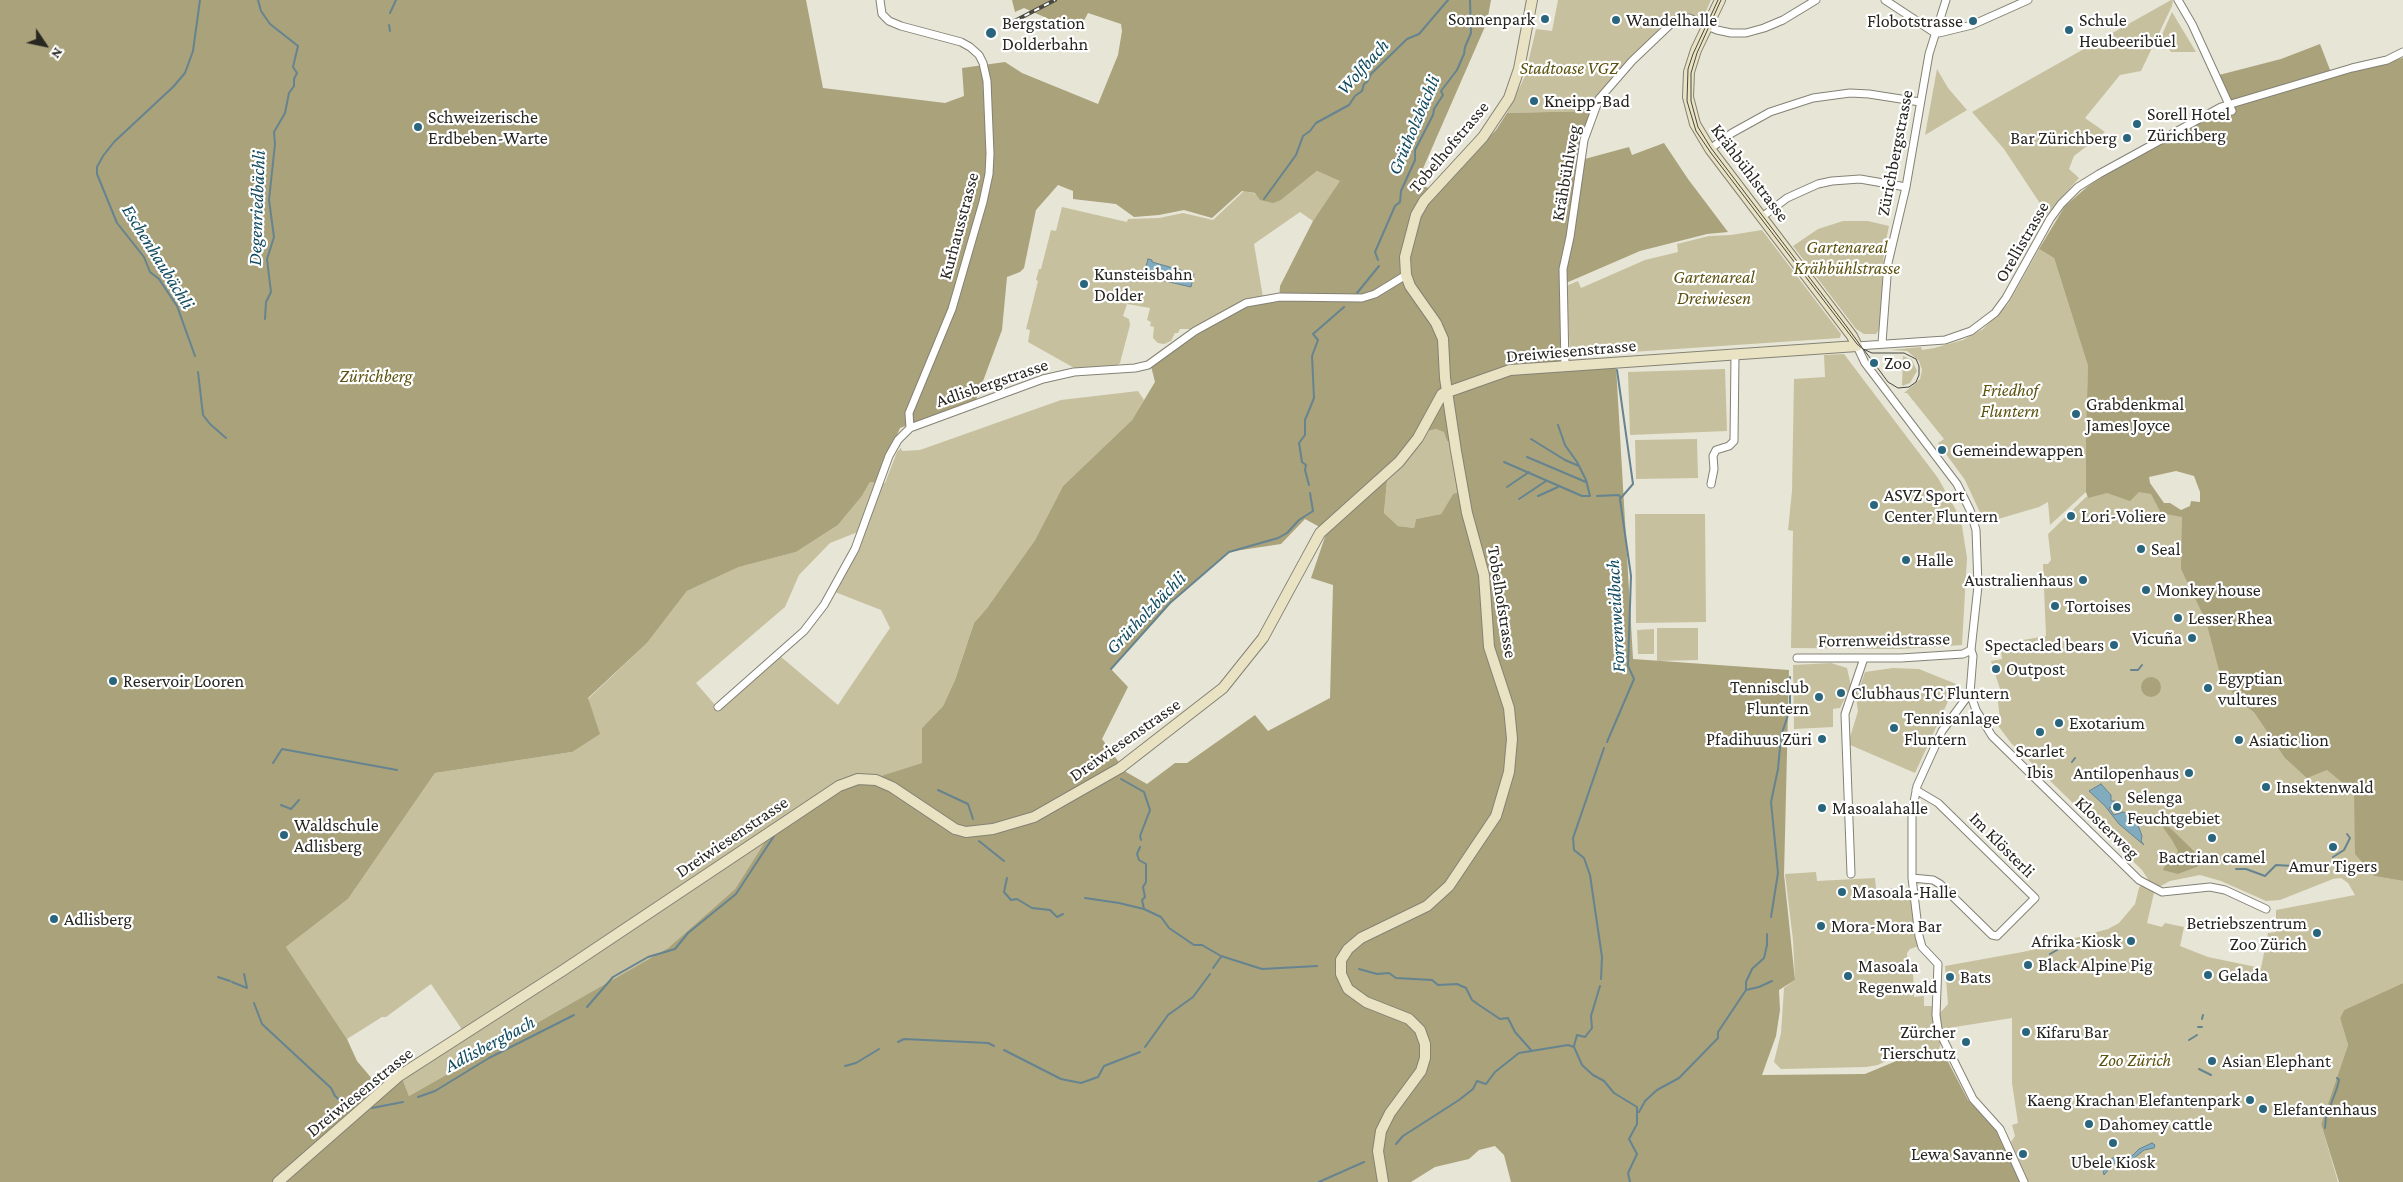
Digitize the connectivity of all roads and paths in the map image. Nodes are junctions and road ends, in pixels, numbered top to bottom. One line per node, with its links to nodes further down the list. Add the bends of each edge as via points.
1 (880, 0): 23 (street, Kurhausstrasse, via 882,14 889,21 970,46 983,63 987,81 990,154 983,202 952,309 910,413)
2 (1532, 0): 17 (street, Tobelhofstrasse, via 1520,64 1509,98 1483,137 1424,201 1409,236)
3 (1720, 0): 9 (street, Krähbühlstrasse)
4 (1816, 0): 9 (street, Krähbühlweg, via 1783,20 1746,33 1731,34)
5 (1885, 0): 10 (street)
6 (1946, 0): 10 (street, Zürichbergstrasse)
7 (2028, 0): 10 (street, via 1972,25)
8 (2178, 0): 13 (street)
9 (1707, 26): 14 (street, Krähbühlstrasse, via 1692,61 1688,88 1692,116); 21 (street, Krähbühlweg, via 1689,18 1675,20 1609,85 1592,115 1584,140 1563,269)
10 (1935, 33): 12 (street, Zürichbergstrasse)
11 (2403, 52): 13 (street, Orellistrasse, via 2387,60 2352,68)
12 (1920, 102): 14 (street, via 1850,93 1813,98 1763,115); 15 (street, Zürichbergstrasse)
13 (2230, 108): 18 (street, Orellistrasse, via 2099,174 2072,192 2050,219 2006,298 1980,325 1945,340)
14 (1710, 149): 16 (street, Krähbühlstrasse)
15 (1906, 187): 16 (street, via 1860,179 1832,181 1787,198); 18 (street, Zürichbergstrasse, via 1888,263)
16 (1762, 217): 19 (street, Krähbühlstrasse)
17 (1406, 275): 22 (street, Tobelhofstrasse, via 1441,334); 23 (street, Adlisbergstrasse, via 1362,298 1280,297 1246,303 1195,331 1148,364 1135,368 1074,372 1043,379)
18 (1882, 343): 19 (street, Orellistrasse)
19 (1857, 346): 20 (street, Dreiwiesenstrasse); 25 (street, via 1865,363 1958,484 1970,510 1976,530 1978,565)
20 (1735, 355): 21 (street, Dreiwiesenstrasse); 24 (street, via 1734,441 1716,450)
21 (1565, 366): 22 (street, Dreiwiesenstrasse, via 1510,370)
22 (1447, 392): 34 (street, Dreiwiesenstrasse, via 1438,399 1418,438 1399,462 1320,533 1280,610 1223,688 1120,768 1034,817 993,829 966,832 955,829 876,780 858,779 839,786 399,1076); 35 (street, Tobelhofstrasse, via 1467,513 1484,575 1489,647 1510,708 1512,750 1496,816 1449,886 1428,906 1361,938 1348,949 1342,960 1341,974 1348,989 1366,1002 1409,1019 1420,1030 1425,1044 1426,1058 1421,1072 1390,1113 1382,1130 1378,1151)
23 (910, 428): 29 (street, Adlisbergstrasse, via 889,456 855,549 824,606 804,631)
24 (1712, 484)
25 (1971, 650): 27 (street, Forrenweidstrasse, via 1963,654); 28 (street, via 1974,656)
26 (1797, 658): 27 (street, Forrenweidstrasse)
27 (1864, 658): 31 (street, via 1845,714)
28 (1970, 693): 30 (street, via 1942,731); 33 (street, Klosterweg, via 1992,736 2142,882 2166,893 2210,887 2225,890)
29 (718, 707)
30 (1916, 790): 32 (street, via 1911,831); 32 (street, Im Klösterli, via 1938,803 2035,898 1998,936 1992,935 1940,884)
31 (1851, 874)
32 (1912, 878): 36 (street, via 1921,942 1938,964 1938,1029 1973,1099 2000,1129)
33 (2266, 909)
34 (278, 1182)
35 (1383, 1182)
36 (2024, 1182)

